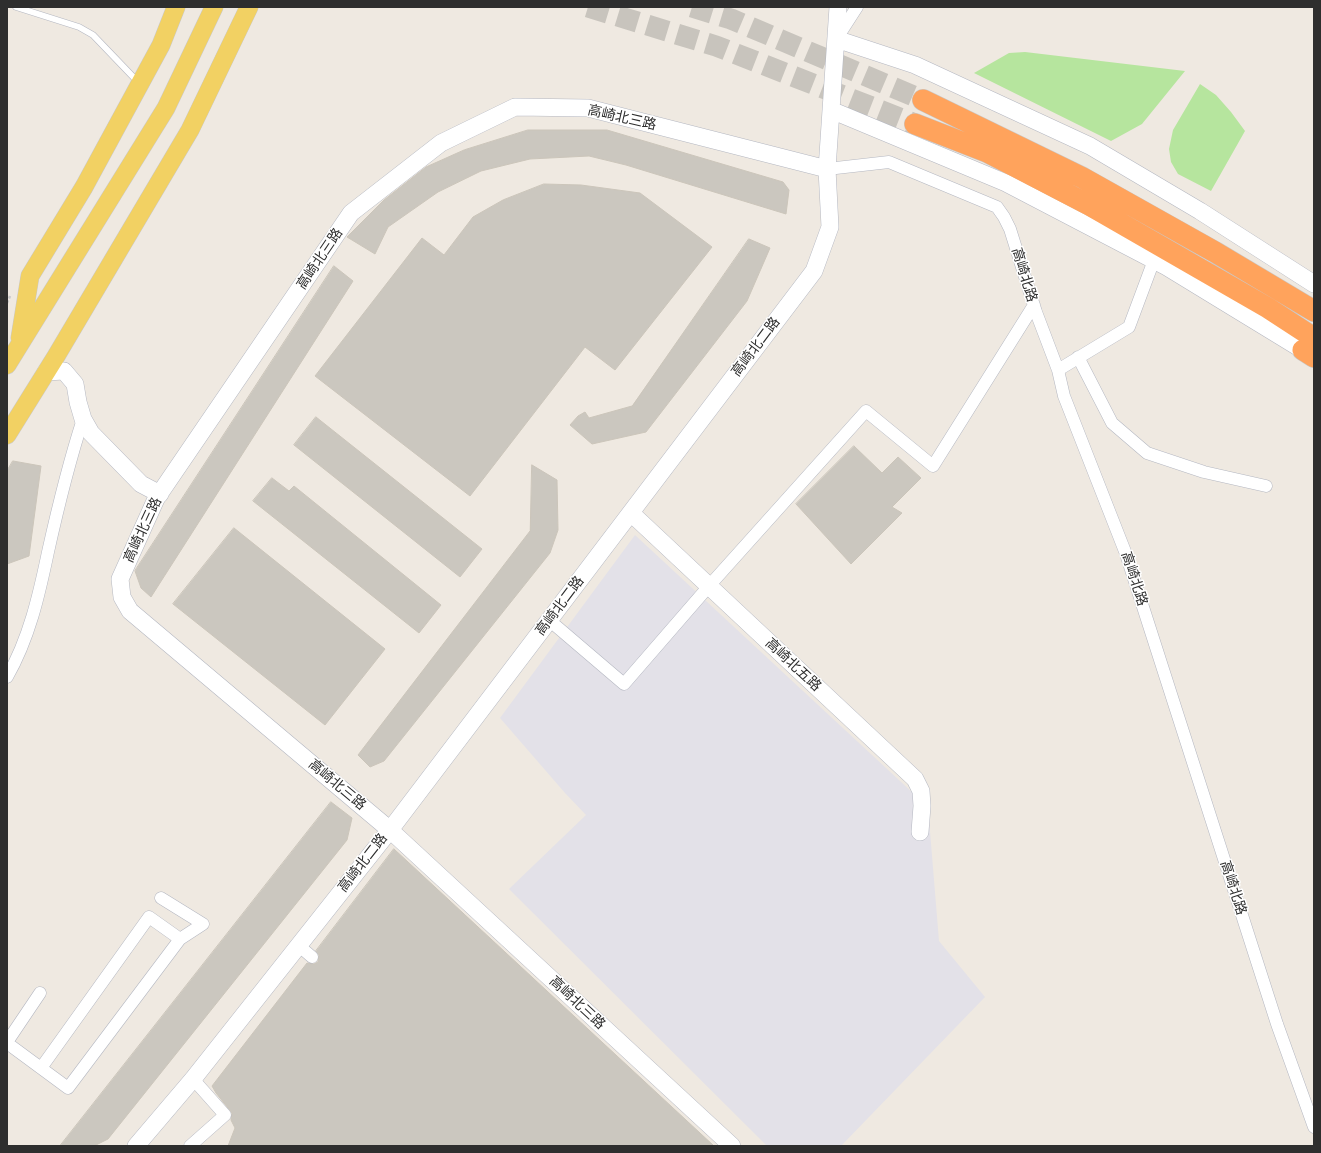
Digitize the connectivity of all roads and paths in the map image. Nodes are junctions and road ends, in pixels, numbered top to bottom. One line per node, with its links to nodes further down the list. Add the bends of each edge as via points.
1 (16, 7): 8 (lane, via 79,27 93,35)
2 (176, 7): 8 (main road)
3 (214, 7): 17 (main road, via 166,108)
4 (249, 7): 22 (main road, via 190,130)
5 (838, 7): 7 (street, 高崎北二路)
6 (857, 7): 7 (street)
7 (836, 39): 10 (street, 高崎北二路); 14 (street, via 915,65 1090,146 1200,211)
8 (140, 84): 17 (main road, via 84,187 30,276)
9 (923, 100): 16 (highway, via 1083,178)
10 (831, 110): 12 (street, 高崎北二路); 13 (street, via 1006,183)
11 (915, 124): 18 (highway, via 987,152 1090,205 1268,308)
12 (827, 169): 15 (street, 高崎北路, via 889,162 997,207 1010,229); 26 (street, 高崎北三路, via 588,108 515,107 502,113 441,143 351,213); 27 (street, 高崎北二路, via 830,227 814,271)
13 (1154, 260): 18 (street); 19 (street, via 1129,327)
14 (1314, 284)
15 (1034, 305): 21 (street, 高崎北路); 28 (street, via 933,466 866,411)
16 (1314, 311)
17 (18, 347): 20 (main road)
18 (1311, 351)
19 (1078, 358): 21 (street); 25 (street, via 1112,423 1147,453 1204,472)
20 (7, 365)
21 (1058, 370): 41 (street, 高崎北路, via 1064,396 1126,554 1275,1016)
22 (46, 372): 23 (street, via 64,372 75,384); 24 (main road)
23 (84, 419): 26 (street, via 91,433 141,484); 30 (street, via 72,454 34,610 24,641)
24 (7, 435)
25 (1266, 486)
26 (160, 494): 31 (street, 高崎北三路, via 120,579 122,597 130,611)
27 (631, 513): 28 (street, 高崎北五路); 29 (street, 高崎北二路)
28 (709, 586): 29 (street, via 624,684); 32 (street, 高崎北五路, via 915,779 921,791)
29 (549, 620): 31 (street, 高崎北二路)
30 (7, 677)
31 (390, 830): 35 (street, 高崎北二路); 44 (street, 高崎北三路)
32 (920, 832)
33 (161, 898): 34 (street, via 203,924)
34 (180, 939): 39 (street, via 68,1088); 39 (street, via 149,917)
35 (298, 945): 36 (street); 40 (street, 高崎北二路)
36 (312, 957)
37 (40, 993): 38 (street)
38 (7, 1043): 39 (street)
39 (41, 1068)
40 (193, 1079): 42 (street, 高崎北二路); 43 (street, via 225,1115)
41 (1314, 1128)
42 (136, 1146)
43 (190, 1146)
44 (732, 1146)

